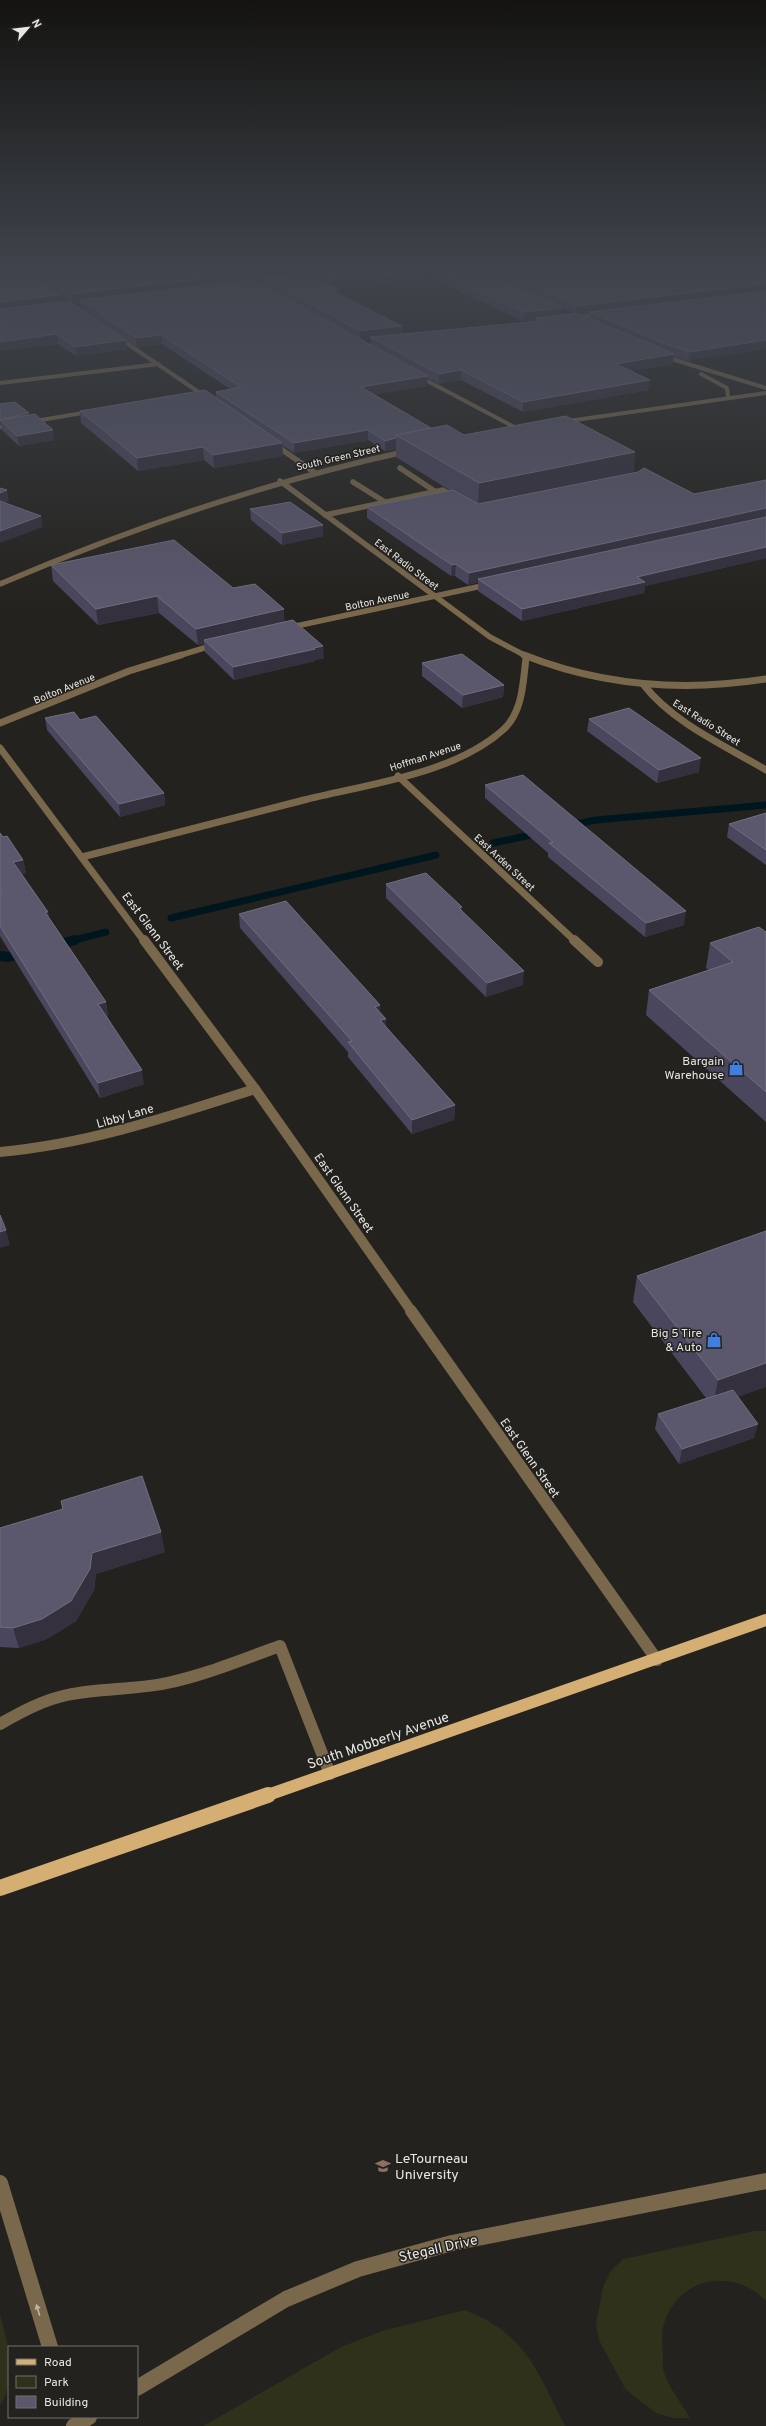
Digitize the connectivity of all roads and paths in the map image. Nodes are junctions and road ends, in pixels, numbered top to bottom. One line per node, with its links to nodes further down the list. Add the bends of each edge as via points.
1 (14, 382): 6 (street)
2 (185, 382): 9 (street)
3 (428, 382): 17 (street)
4 (716, 382): 11 (street, via 727,388)
5 (746, 382): 7 (street)
6 (0, 384)
7 (766, 388)
8 (766, 393): 11 (street)
9 (202, 394): 10 (street); 12 (street)
10 (194, 395)
11 (728, 398): 14 (street)
12 (215, 402)
13 (101, 410): 15 (street)
14 (554, 424)
15 (0, 427)
16 (526, 428): 17 (street)
17 (518, 430): 18 (street)
18 (511, 431)
19 (264, 437): 22 (street)
20 (412, 450): 22 (street, South Green Street)
21 (400, 468): 25 (street)
22 (314, 472): 23 (street, South Green Street)
23 (280, 481): 28 (street, East Radio Street); 30 (street, South Green Street, via 202,504 129,530)
24 (353, 482): 27 (street)
25 (436, 492): 26 (street, via 443,490); 27 (street)
26 (460, 501)
27 (385, 502): 28 (street)
28 (325, 515): 31 (street, East Radio Street)
29 (495, 583): 31 (street, Bolton Avenue)
30 (0, 584)
31 (433, 596): 32 (street, Bolton Avenue); 34 (street, East Radio Street, via 498,643)
32 (281, 630)
33 (223, 642): 37 (street, Bolton Avenue, via 144,666)
34 (526, 658): 36 (street, via 573,672); 40 (street, Hoffman Avenue, via 519,709 506,728 464,754)
35 (766, 679): 36 (street, via 698,685)
36 (643, 684): 39 (street, East Radio Street, via 653,698 669,710)
37 (0, 723)
38 (0, 748): 41 (street, East Glenn Street)
39 (766, 770)
40 (398, 776): 41 (street, Hoffman Avenue); 42 (street, East Arden Street)
41 (82, 857): 43 (street, East Glenn Street)
42 (598, 962)
43 (255, 1090): 44 (street, Libby Lane, via 89,1140); 46 (street, East Glenn Street)
44 (0, 1152)
45 (766, 1620): 46 (main road, South Mobberly Avenue)
46 (656, 1660): 48 (main road, South Mobberly Avenue)
47 (0, 1724): 48 (street, via 39,1703 58,1697 169,1682 280,1646)
48 (330, 1774): 49 (main road, South Mobberly Avenue)
49 (0, 1888)
50 (766, 2181): 53 (street, Stegall Drive, via 452,2243 358,2269 286,2299)
51 (0, 2183): 52 (street, one-way to 51)
52 (50, 2346)
53 (138, 2387)
54 (87, 2418): 55 (street)
55 (74, 2426)

